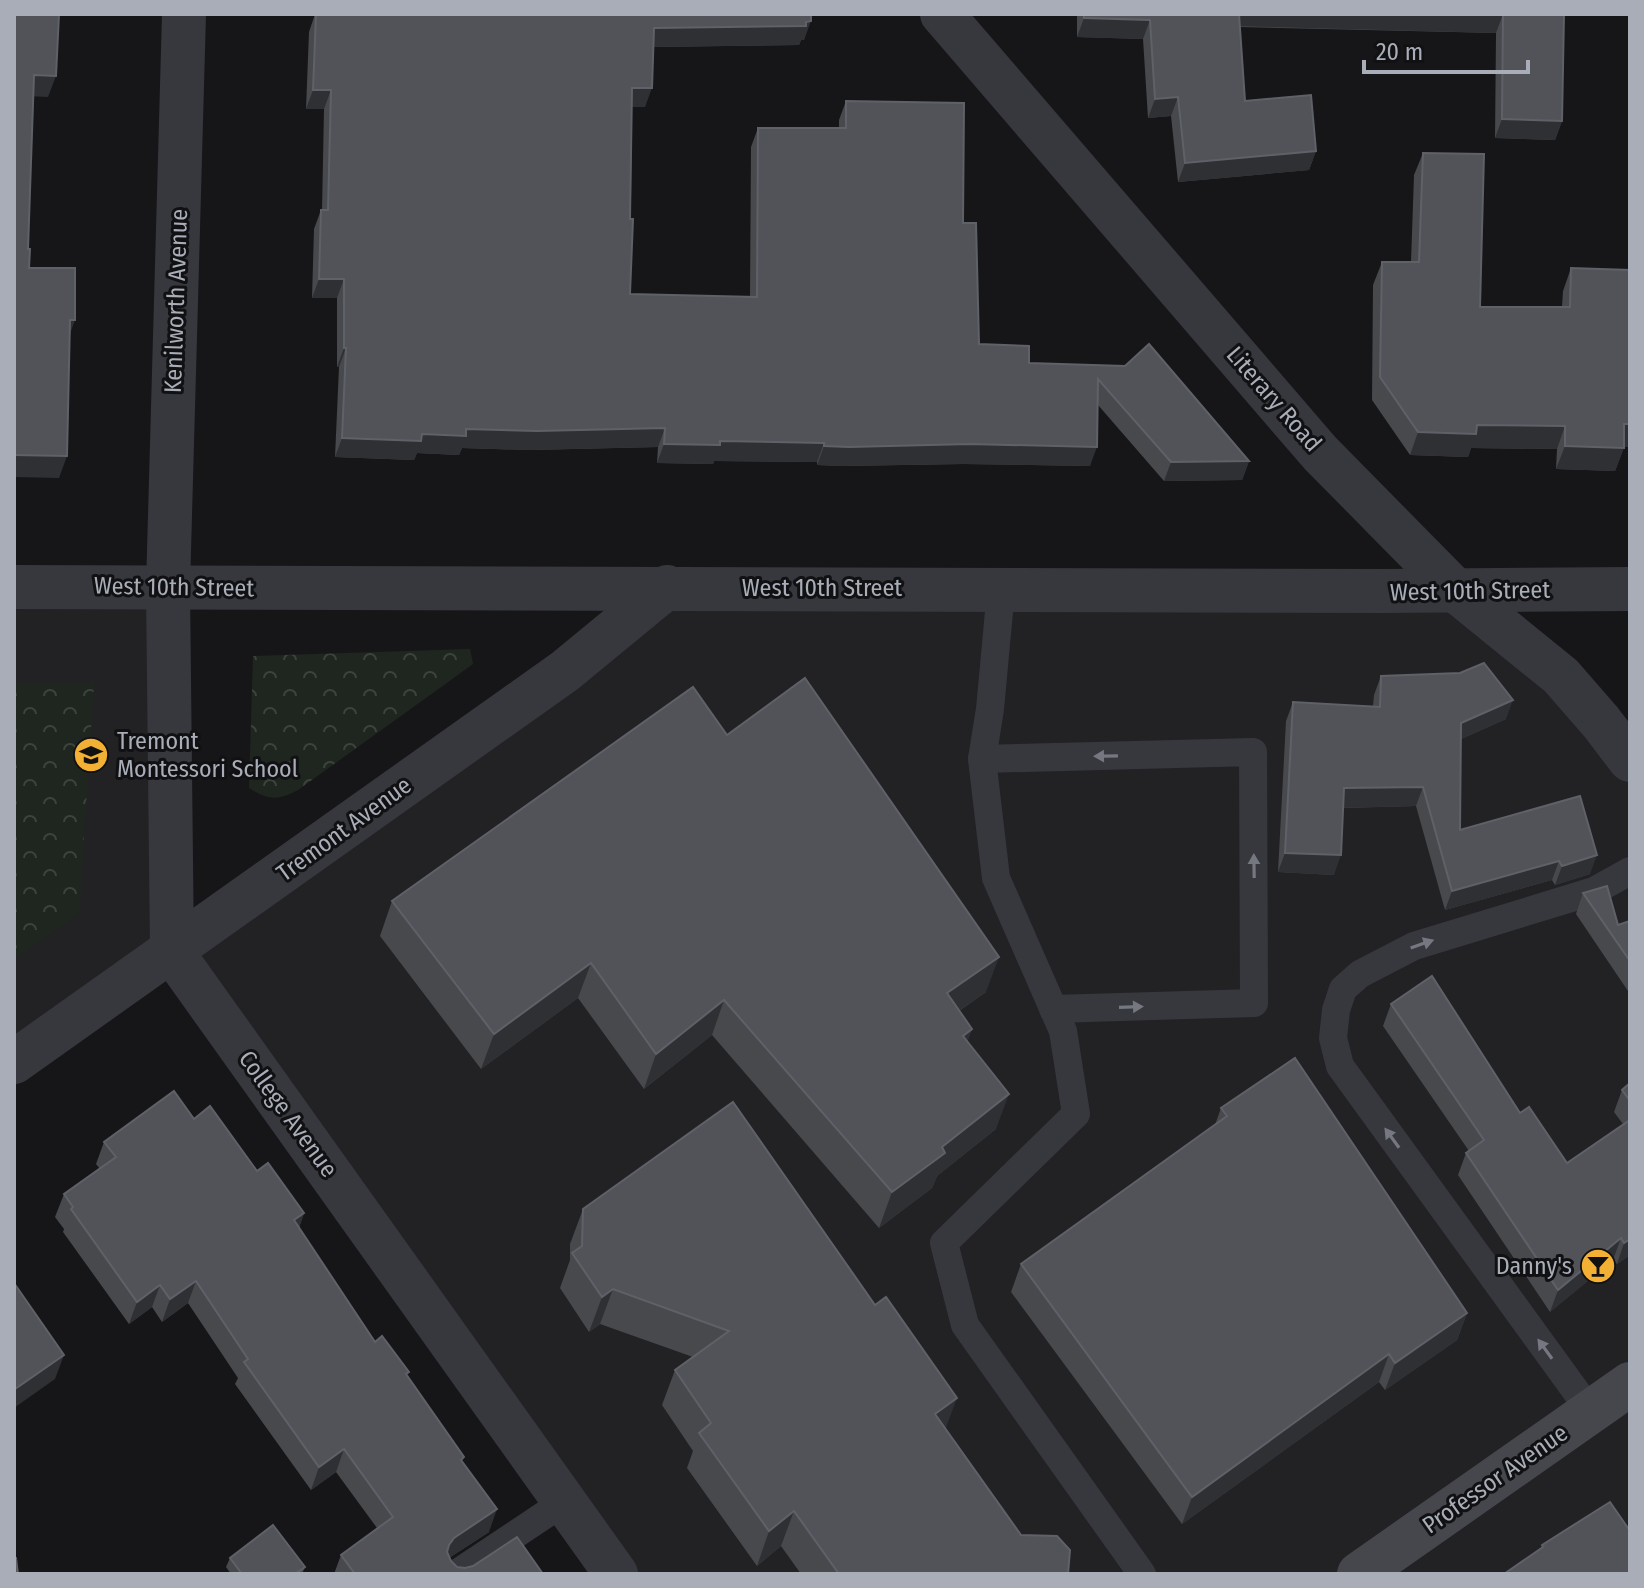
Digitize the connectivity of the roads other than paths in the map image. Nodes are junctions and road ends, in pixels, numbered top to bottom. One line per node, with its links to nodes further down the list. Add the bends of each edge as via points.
1 (184, 14): 4 (street, Kenilworth Avenue)
2 (942, 14): 8 (street, Literary Road, via 1320,453)
3 (14, 587): 4 (street, West 10th Street)
4 (168, 587): 5 (street, West 10th Street); 12 (street)
5 (667, 587): 7 (street, West 10th Street); 12 (street, Tremont Avenue, via 565,671)
6 (1630, 589): 8 (street, West 10th Street)
7 (1001, 590): 8 (street, West 10th Street); 9 (lane)
8 (1455, 590): 10 (street, Literary Road, via 1561,676)
9 (982, 759): 13 (lane, via 996,878); 13 (lane, one-way to 9, via 1254,1003 1253,752)
10 (1630, 760)
11 (1630, 871): 16 (lane, one-way to 11, via 1340,1066 1333,1038 1343,989 1360,974 1414,946 1594,891)
12 (172, 952): 14 (street, Tremont Avenue); 17 (street, College Avenue)
13 (1053, 1009): 20 (lane, via 1063,1031 1076,1114 944,1243 965,1325)
14 (14, 1062)
15 (1630, 1384): 16 (street, Professor Avenue)
16 (1591, 1412): 21 (street, Professor Avenue)
17 (564, 1502): 18 (lane); 19 (street, College Avenue)
18 (456, 1574)
19 (616, 1574)
20 (1142, 1574)
21 (1359, 1574)

